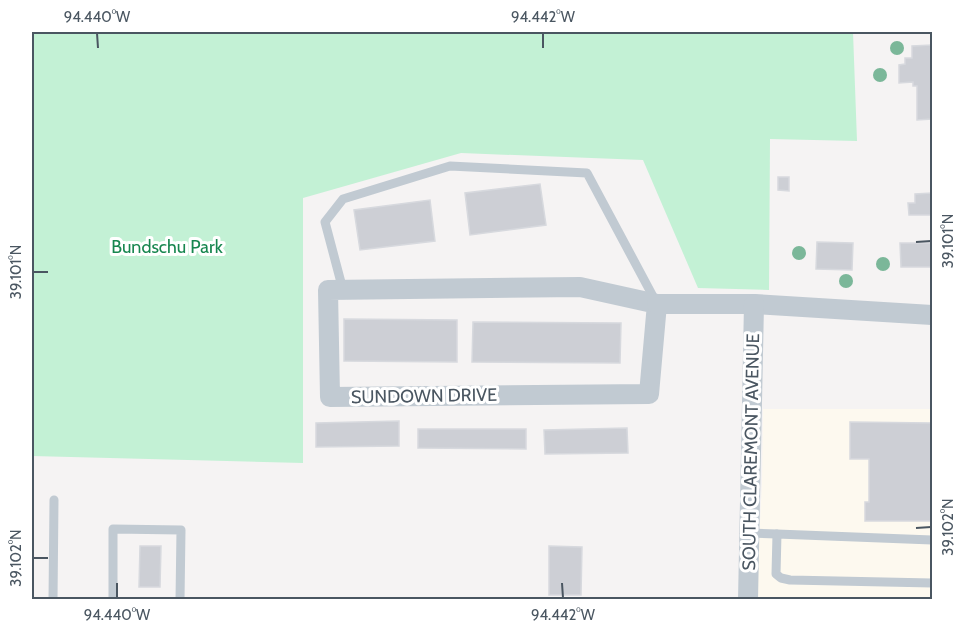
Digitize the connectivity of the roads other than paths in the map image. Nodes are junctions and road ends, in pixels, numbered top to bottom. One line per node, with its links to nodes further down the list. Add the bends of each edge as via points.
1 (343, 290): 2 (street, via 580,286); 2 (lane, via 325,222 343,199 450,166 588,173); 2 (street, SUNDOWN DRIVE, via 328,291 330,397 649,394)
2 (657, 304): 3 (street)
3 (754, 304): 4 (street); 6 (street, SOUTH CLAREMONT AVENUE)
4 (933, 315)
5 (54, 500): 10 (lane)
6 (749, 533): 7 (lane); 13 (street, SOUTH CLAREMONT AVENUE)
7 (777, 534): 8 (lane); 9 (lane, via 776,574 780,578)
8 (933, 540)
9 (933, 583)
10 (53, 600)
11 (113, 600): 12 (lane, via 113,529 180,530)
12 (180, 600)
13 (748, 600)

